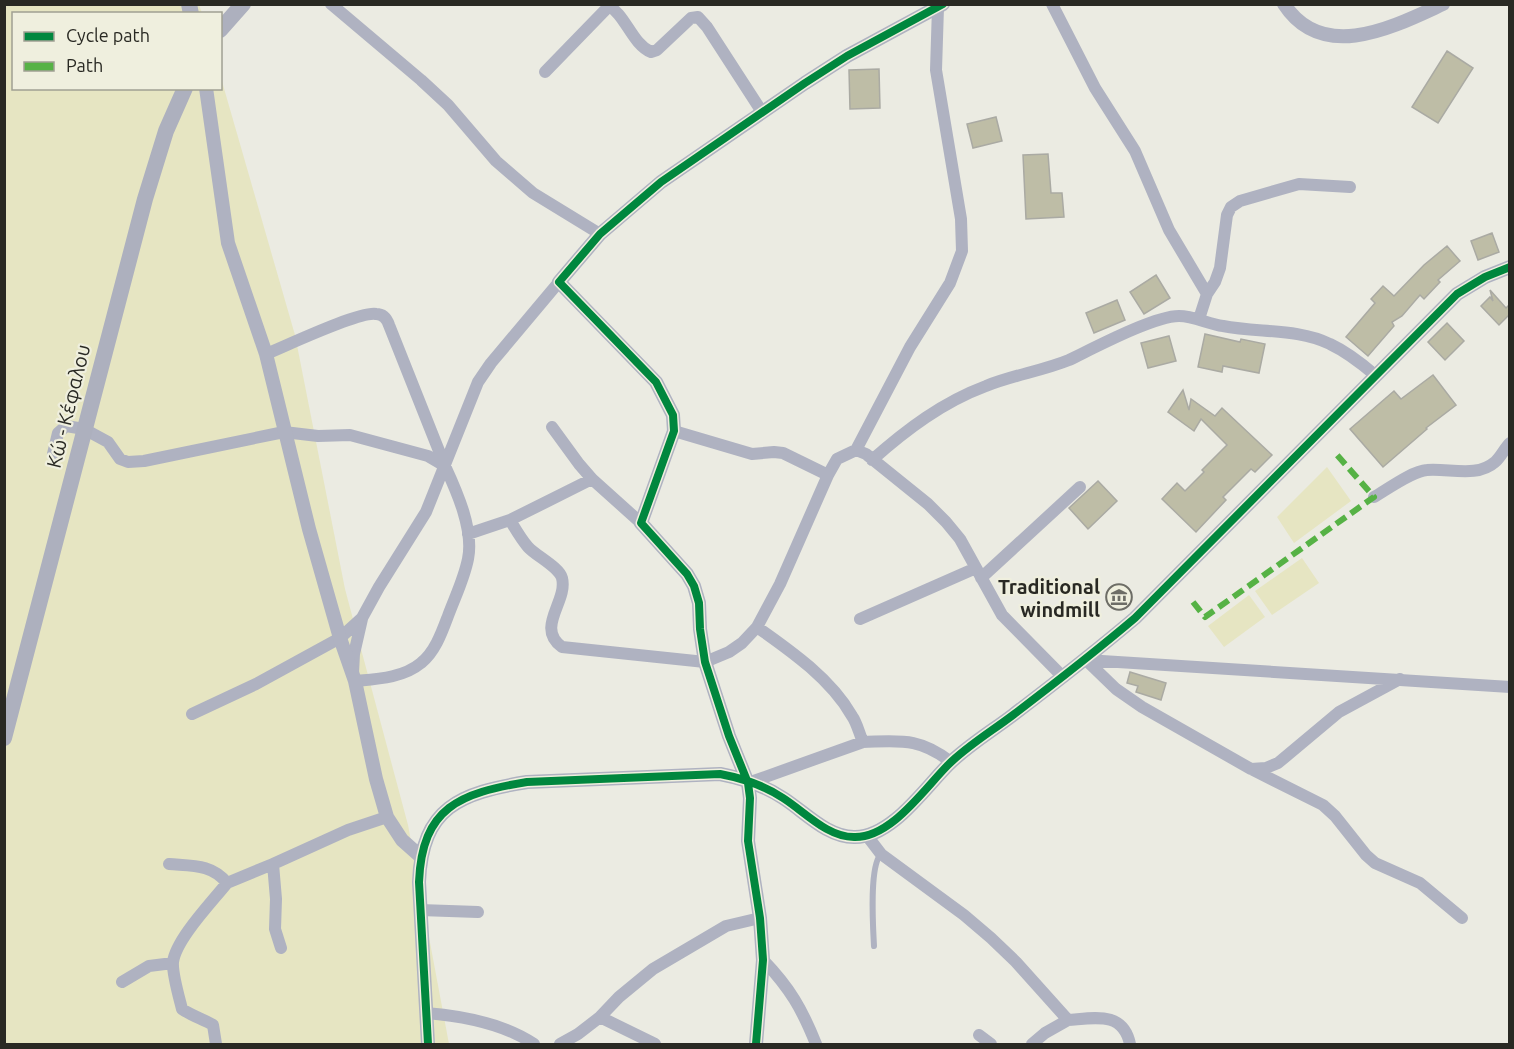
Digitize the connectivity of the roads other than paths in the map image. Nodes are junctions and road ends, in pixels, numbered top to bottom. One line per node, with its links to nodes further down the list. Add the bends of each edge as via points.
1 (243, 4): 8 (main road)
2 (331, 4): 14 (street, via 448,105 496,161 533,193)
3 (1052, 4): 17 (street, via 1095,88 1135,151 1170,230)
4 (1284, 4): 5 (street, via 1308,27 1343,36 1376,32)
5 (1443, 4)
6 (609, 5): 9 (street); 12 (street, via 651,52 691,18 698,17)
7 (940, 6): 12 (street, via 847,56); 26 (street, via 936,70 961,219 962,251 950,283 910,347)
8 (222, 28)
9 (545, 72)
10 (184, 90): 22 (main road, Κώ - Κέφαλου, via 166,131 145,199)
11 (206, 90): 19 (street, via 228,243)
12 (762, 112): 14 (street, via 661,182)
13 (1350, 187): 17 (street, via 1299,184 1231,207 1220,268)
14 (600, 234): 16 (street)
15 (1509, 267): 20 (street, via 1457,294)
16 (559, 282): 23 (street, via 656,382 673,415); 29 (street, via 478,382)
17 (1207, 294): 18 (street)
18 (1199, 319): 20 (street, via 1221,326 1320,340 1350,355); 28 (street, via 1178,316 1153,322 1059,364 987,385 930,414)
19 (266, 354): 24 (street); 29 (street, via 358,317 382,315 393,333)
20 (1376, 375): 42 (street, via 1143,610)
21 (552, 427): 31 (street)
22 (84, 429): 24 (street, via 108,442 120,459 128,462); 27 (street, via 66,426 58,433); 49 (main road, Κώ - Κέφαλου)
23 (674, 431): 30 (street, via 752,453 783,453); 35 (street)
24 (284, 432): 29 (street, via 350,435 428,456); 41 (street)
25 (1509, 443): 33 (street, via 1496,461 1485,468 1418,472)
26 (856, 450): 28 (street); 30 (street, via 837,459)
27 (52, 454)
28 (872, 460): 37 (street, via 946,522)
29 (445, 466): 36 (street, via 460,500); 38 (street, via 426,512)
30 (828, 475): 40 (street)
31 (592, 478): 34 (street); 35 (street)
32 (1080, 487): 37 (street)
33 (1374, 497)
34 (510, 520): 36 (street); 43 (street, via 530,549 562,577 551,633 562,647)
35 (641, 522): 43 (street, via 694,586)
36 (468, 534): 45 (street, via 469,557 461,584 432,650 412,669 394,676)
37 (978, 573): 39 (street); 44 (street, via 1009,623)
38 (362, 618): 41 (street); 45 (street, via 354,654)
39 (860, 619)
40 (757, 627): 43 (street, via 729,652); 50 (street, via 833,690 853,716)
41 (340, 638): 45 (street); 48 (street)
42 (1086, 660): 44 (street); 46 (street); 52 (street, via 1142,707)
43 (705, 662): 53 (street)
44 (1063, 677): 51 (street)
45 (354, 678): 54 (street)
46 (1401, 679): 47 (street); 52 (street, via 1339,712 1278,763)
47 (1509, 687)
48 (192, 714)
49 (4, 738)
50 (863, 742): 51 (street, via 914,742); 53 (street)
51 (951, 762): 55 (street, via 886,829)
52 (1251, 769): 64 (street, via 1323,805 1366,855 1420,883)
53 (748, 783): 55 (street, via 782,797 823,827 852,837); 57 (street, via 720,774 499,786 470,795 438,817); 63 (street, via 748,841)
54 (387, 817): 57 (street, via 402,840); 59 (street)
55 (868, 837): 56 (street)
56 (881, 854): 65 (lane, via 874,865); 72 (street, via 991,938)
57 (420, 856): 61 (street)
58 (169, 864): 60 (street, via 206,868 219,873)
59 (273, 864): 60 (street); 66 (street, via 275,929)
60 (227, 883): 68 (street, via 189,930)
61 (420, 910): 62 (street); 70 (street)
62 (478, 912)
63 (760, 918): 67 (street); 71 (street, via 726,927 652,969)
64 (1462, 918)
65 (874, 946)
66 (281, 948)
67 (763, 960): 79 (street); 80 (street, via 785,983)
68 (173, 963): 69 (street, via 149,966); 74 (street, via 182,1008 213,1025)
69 (122, 982)
70 (426, 1013): 75 (street); 76 (street, via 458,1015)
71 (600, 1017): 77 (street); 78 (street)
72 (1068, 1020): 82 (street); 83 (street, via 1111,1019 1122,1025)
73 (979, 1035): 81 (street)
74 (216, 1044)
75 (428, 1044)
76 (534, 1044)
77 (561, 1044)
78 (655, 1044)
79 (756, 1044)
80 (816, 1044)
81 (991, 1044)
82 (1032, 1044)
83 (1130, 1044)

